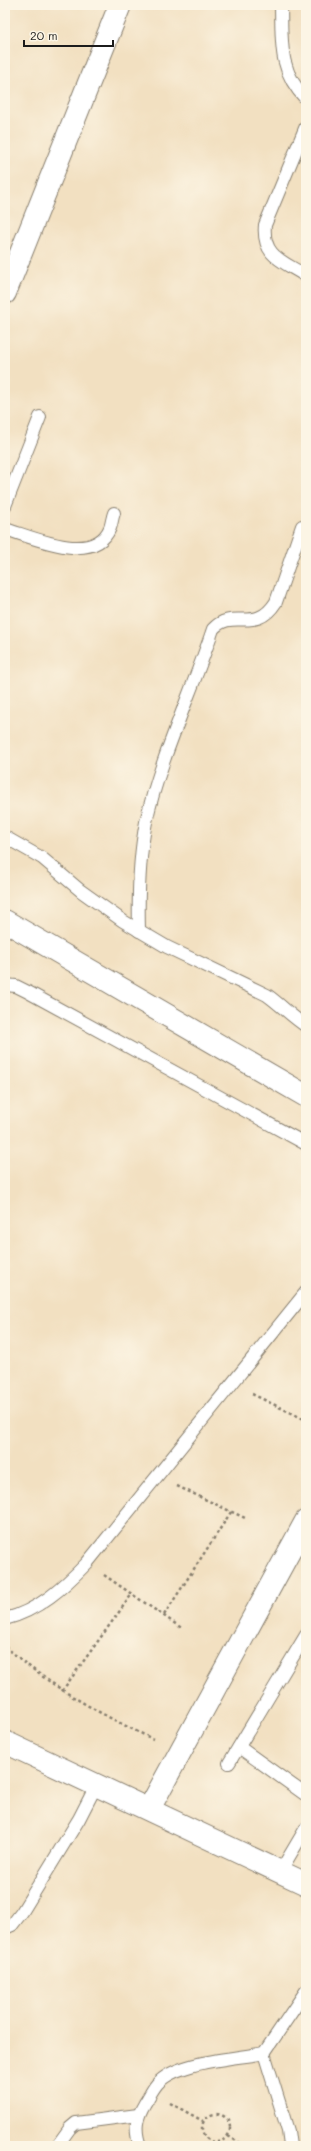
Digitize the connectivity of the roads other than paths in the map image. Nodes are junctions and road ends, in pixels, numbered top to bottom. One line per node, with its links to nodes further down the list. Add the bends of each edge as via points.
1 (120, 5): 6 (street)
2 (281, 5): 3 (lane, via 282,55 288,74)
3 (306, 99)
4 (306, 126): 5 (lane, via 268,219 264,240 270,252)
5 (306, 276)
6 (5, 293)
7 (40, 417): 8 (lane)
8 (5, 506)
9 (114, 513): 11 (lane, via 109,529 99,542 84,548 68,548)
10 (302, 526): 14 (lane, via 276,602 269,612 260,618 219,622 213,629 156,787 146,822 138,894)
11 (5, 529)
12 (5, 837): 14 (lane, via 42,858 81,891)
13 (5, 921): 17 (street)
14 (140, 931): 16 (lane, via 167,947 267,995)
15 (5, 985): 18 (lane, via 16,986 28,992)
16 (306, 1026)
17 (306, 1096)
18 (306, 1144)
19 (306, 1292): 21 (lane, via 66,1586 41,1604)
20 (306, 1520): 29 (street)
21 (5, 1619)
22 (306, 1635): 23 (lane)
23 (303, 1648): 25 (lane)
24 (5, 1742): 27 (street)
25 (239, 1747): 26 (lane); 28 (lane)
26 (229, 1763)
27 (97, 1784): 29 (street); 33 (lane, via 22,1912 12,1925)
28 (306, 1795)
29 (149, 1809): 31 (street)
30 (306, 1828): 31 (lane)
31 (280, 1872): 32 (street)
32 (306, 1884)
33 (5, 1928)
34 (306, 1991): 35 (lane)
35 (264, 2054): 36 (lane, via 180,2069 157,2084); 39 (lane, via 288,2130)
36 (138, 2115): 37 (lane, via 76,2124); 38 (lane, via 136,2131)
37 (57, 2146)
38 (140, 2146)
39 (290, 2146)

